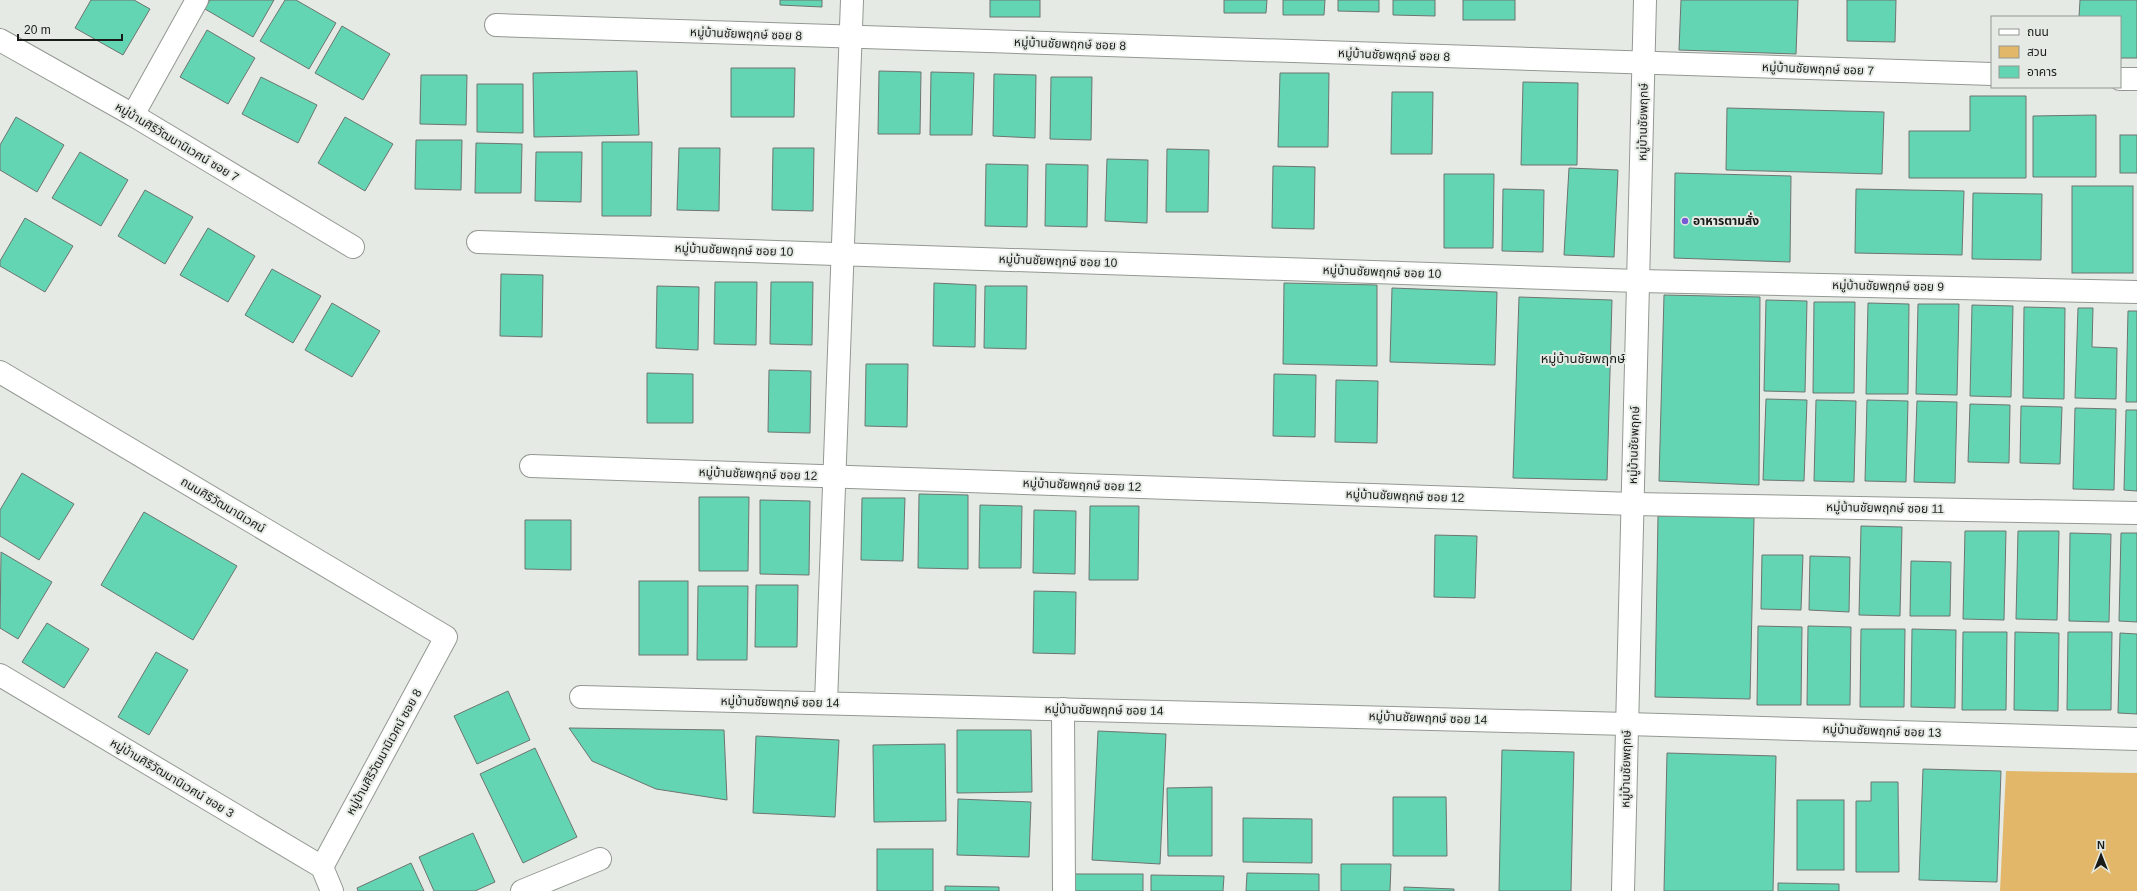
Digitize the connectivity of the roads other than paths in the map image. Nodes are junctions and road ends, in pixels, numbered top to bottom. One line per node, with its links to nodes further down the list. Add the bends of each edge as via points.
1 (197, 0): 11 (street)
2 (852, 0): 5 (street)
3 (1646, 0): 7 (street, หมู่บ้านชัยพฤกษ์)
4 (496, 26): 5 (street, หมู่บ้านชัยพฤกษ์ ซอย 8)
5 (850, 37): 7 (street, หมู่บ้านชัยพฤกษ์ ซอย 8); 14 (street)
6 (0, 40): 11 (street, หมู่บ้านศิริวัฒนานิเวศน์ ซอย 7)
7 (1644, 63): 8 (street, หมู่บ้านชัยพฤกษ์ ซอย 7); 15 (street, หมู่บ้านชัยพฤกษ์)
8 (1991, 74)
9 (2121, 79): 10 (street)
10 (2137, 79)
11 (133, 115): 13 (street, หมู่บ้านศิริวัฒนานิเวศน์ ซอย 7)
12 (478, 242): 14 (street, หมู่บ้านชัยพฤกษ์ ซอย 10)
13 (353, 247)
14 (843, 254): 15 (street, หมู่บ้านชัยพฤกษ์ ซอย 10); 19 (street)
15 (1639, 281): 16 (street, หมู่บ้านชัยพฤกษ์ ซอย 9); 20 (street, หมู่บ้านชัยพฤกษ์)
16 (2137, 292)
17 (0, 372): 22 (street, ถนนศิริวัฒนานิเวศน์)
18 (531, 466): 19 (street, หมู่บ้านชัยพฤกษ์ ซอย 12)
19 (834, 476): 20 (street, หมู่บ้านชัยพฤกษ์ ซอย 12); 25 (street)
20 (1632, 504): 21 (street, หมู่บ้านชัยพฤกษ์ ซอย 11); 27 (street, หมู่บ้านชัยพฤกษ์)
21 (2137, 513)
22 (446, 637): 30 (street, หมู่บ้านศิริวัฒนานิเวศน์ ซอย 8)
23 (0, 675): 30 (street, หมู่บ้านศิริวัฒนานิเวศน์ ซอย 3)
24 (581, 697): 25 (street, หมู่บ้านชัยพฤกษ์ ซอย 14)
25 (826, 703): 26 (street, หมู่บ้านชัยพฤกษ์ ซอย 14)
26 (1063, 709): 27 (street, หมู่บ้านชัยพฤกษ์ ซอย 14); 33 (street)
27 (1627, 724): 28 (street, หมู่บ้านชัยพฤกษ์ ซอย 13); 34 (street, หมู่บ้านชัยพฤกษ์)
28 (2137, 739)
29 (600, 859): 32 (street)
30 (322, 867): 31 (street)
31 (332, 891)
32 (522, 891)
33 (1064, 891)
34 (1623, 891)

